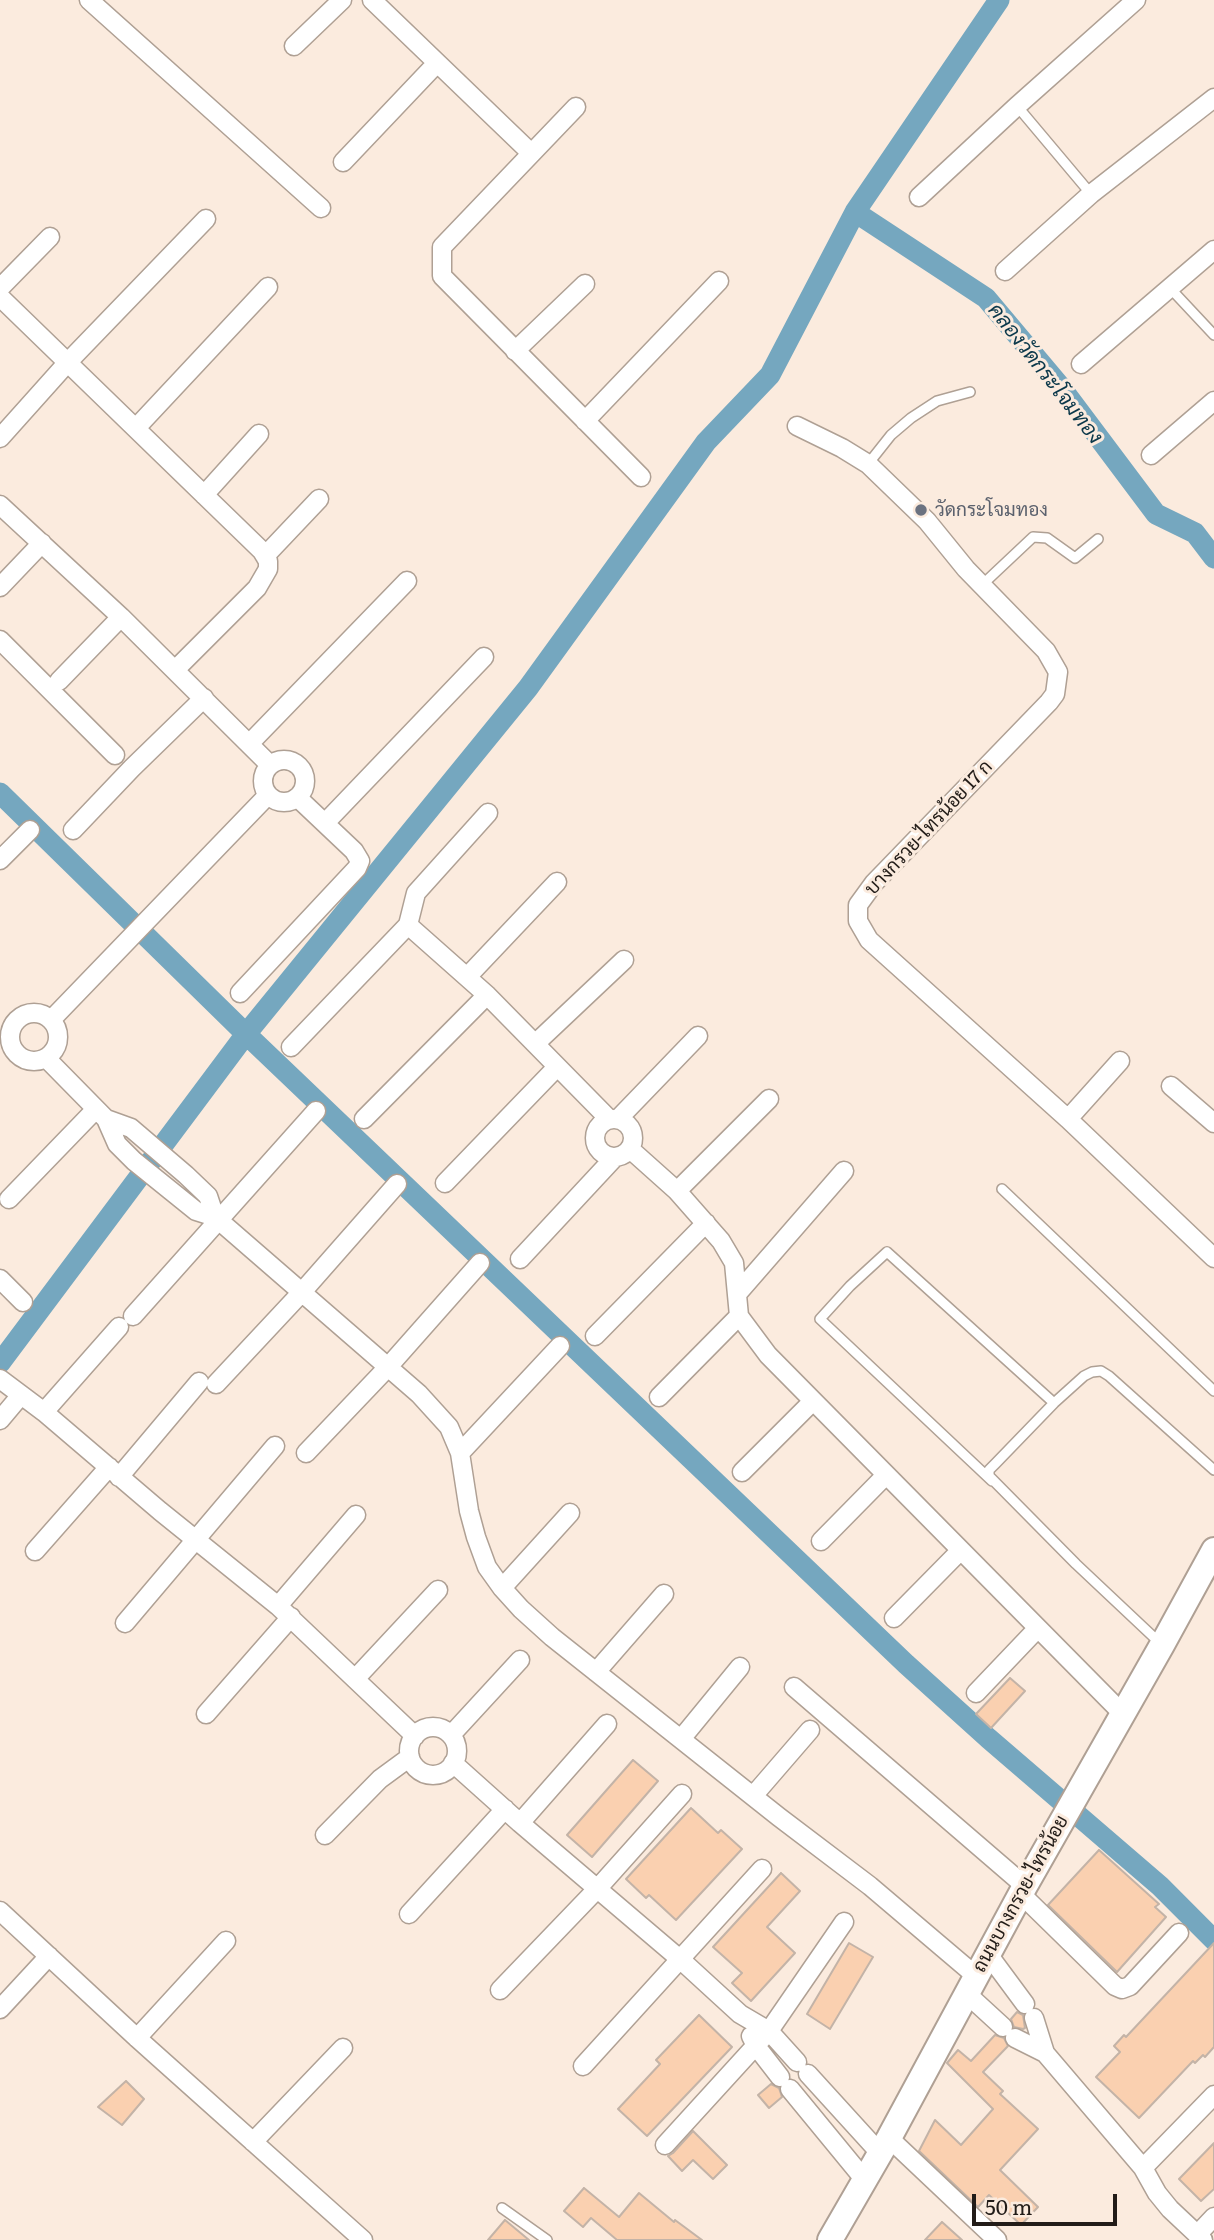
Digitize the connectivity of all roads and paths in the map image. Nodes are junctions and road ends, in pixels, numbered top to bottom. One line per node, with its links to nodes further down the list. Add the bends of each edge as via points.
1 (89, 0): 14 (street)
2 (342, 0): 5 (street)
3 (372, 0): 6 (street)
4 (1136, 0): 8 (street)
5 (294, 46)
6 (437, 63): 10 (street); 11 (street)
7 (1214, 98): 12 (street)
8 (1017, 106): 12 (lane); 13 (street)
9 (576, 107): 10 (street)
10 (531, 153): 26 (street, via 442,247 442,276)
11 (343, 162)
12 (1091, 194): 18 (street)
13 (919, 197)
14 (321, 208)
15 (206, 219): 27 (street)
16 (50, 237): 22 (street)
17 (1214, 250): 23 (street)
18 (1004, 271)
19 (719, 281): 31 (street)
20 (585, 284): 26 (street)
21 (268, 287): 33 (street)
22 (0, 288)
23 (1170, 288): 25 (lane); 28 (street)
24 (0, 297): 27 (street)
25 (1214, 335)
26 (516, 351): 31 (street)
27 (68, 362): 33 (street); 35 (street)
28 (1081, 364)
29 (970, 392): 37 (lane, via 937,401 911,418)
30 (1214, 401): 36 (street)
31 (586, 421): 38 (street)
32 (797, 426): 37 (street, บางกรวย-ไทรน้อย 17 ก)
33 (136, 428): 39 (street)
34 (259, 434): 39 (street)
35 (0, 438)
36 (1151, 455)
37 (868, 464): 46 (street, บางกรวย-ไทรน้อย 17 ก, via 927,521)
38 (641, 477)
39 (204, 495): 44 (street)
40 (318, 499): 44 (street)
41 (0, 505): 43 (street)
42 (1098, 539): 46 (lane, via 1075,558 1047,538 1033,537)
43 (42, 543): 47 (street); 48 (street)
44 (265, 556): 51 (street, via 268,569 257,588)
45 (407, 581): 54 (street)
46 (982, 585): 86 (street, บางกรวย-ไทรน้อย 17 ก, via 1045,650 1058,672 1055,694 874,883 858,905 858,921 869,940)
47 (0, 587)
48 (121, 617): 51 (street); 52 (street)
49 (0, 640): 55 (street)
50 (484, 657): 60 (street)
51 (175, 670): 53 (street)
52 (59, 681)
53 (204, 698): 54 (street); 62 (street)
54 (249, 744): 56 (street)
55 (115, 755)
56 (270, 765): 57 (street, via 262,780); 58 (street, via 285,760 300,767 305,783)
57 (268, 795): 58 (street, via 282,803); 71 (street)
58 (298, 798): 60 (street)
59 (488, 813): 65 (street, via 416,893)
60 (325, 823): 68 (street, via 359,856 357,868)
61 (30, 830): 63 (street)
62 (74, 830)
63 (0, 860)
64 (557, 882): 67 (street)
65 (408, 925): 67 (street); 75 (street)
66 (624, 960): 74 (street)
67 (467, 977): 69 (street)
68 (240, 993)
69 (487, 995): 74 (street); 84 (street)
70 (0, 1011): 72 (street)
71 (51, 1020): 72 (street, via 31,1013); 77 (street, via 58,1040)
72 (13, 1024): 76 (street)
73 (698, 1036): 85 (street)
74 (536, 1043): 79 (street)
75 (291, 1047)
76 (6, 1048): 77 (street, via 25,1060)
77 (46, 1058): 83 (street)
78 (1120, 1061): 86 (street)
79 (557, 1067): 85 (street); 90 (street)
80 (1171, 1086): 87 (street)
81 (769, 1099): 93 (street)
82 (316, 1111): 95 (street)
83 (101, 1114): 94 (street); 95 (street, via 131,1128 186,1175 208,1196); 95 (street, via 117,1144 134,1161 196,1211)
84 (364, 1119)
85 (613, 1119): 88 (street, via 626,1123 632,1131 633,1140); 88 (street, via 600,1124 594,1140 605,1155)
86 (1068, 1119): 97 (street, บางกรวย-ไทรน้อย 17 ก)
87 (1214, 1123)
88 (622, 1153): 93 (street); 98 (street)
89 (844, 1171): 102 (street)
90 (445, 1183)
91 (397, 1184): 101 (street)
92 (1002, 1189): 109 (lane)
93 (677, 1191): 96 (street)
94 (9, 1199)
95 (217, 1218): 101 (street); 114 (street)
96 (706, 1223): 102 (street, via 734,1263); 105 (street)
97 (1214, 1258)
98 (520, 1259)
99 (480, 1263): 107 (street)
100 (0, 1279): 103 (street)
101 (302, 1292): 107 (street); 120 (street)
102 (737, 1294): 104 (street)
103 (23, 1302)
104 (739, 1315): 111 (street); 112 (street)
105 (595, 1336)
106 (560, 1346): 118 (street)
107 (388, 1367): 117 (street); 118 (street, via 449,1427)
108 (1, 1380): 110 (street)
109 (1214, 1391)
110 (21, 1395): 114 (street); 115 (street)
111 (659, 1397)
112 (812, 1402): 121 (street); 122 (street)
113 (1054, 1403): 119 (lane, via 1084,1376 1101,1371); 123 (lane, via 989,1470); 123 (lane, via 887,1252 820,1319)
114 (44, 1412): 120 (street)
115 (0, 1420)
116 (275, 1447): 126 (street)
117 (306, 1453)
118 (460, 1453): 131 (street, via 476,1537 487,1567)
119 (1214, 1469)
120 (114, 1472): 126 (street); 130 (street)
121 (742, 1472)
122 (886, 1475): 127 (street); 129 (street)
123 (992, 1482): 138 (lane)
124 (570, 1513): 131 (street)
125 (356, 1515): 134 (street)
126 (196, 1540): 134 (street); 136 (street)
127 (821, 1541)
128 (1214, 1549): 138 (main road, ถนนบางกรวย-ไทรน้อย)
129 (960, 1550): 135 (street); 137 (street)
130 (35, 1551)
131 (502, 1588): 141 (street)
132 (438, 1590): 142 (street)
133 (664, 1594): 141 (street)
134 (285, 1611): 142 (street); 146 (street)
135 (894, 1618)
136 (125, 1623)
137 (1037, 1629): 144 (street); 145 (street)
138 (1162, 1645): 145 (main road, ถนนบางกรวย-ไทรน้อย)
139 (520, 1660): 149 (street)
140 (740, 1667): 151 (street)
141 (596, 1672): 151 (street)
142 (355, 1679): 150 (street)
143 (794, 1687): 161 (street)
144 (976, 1693)
145 (1122, 1713): 161 (main road, ถนนบางกรวย-ไทรน้อย)
146 (206, 1714)
147 (607, 1724): 157 (street)
148 (810, 1730): 155 (street)
149 (452, 1735): 150 (street, via 433,1727); 153 (street, via 457,1754)
150 (415, 1736): 152 (street)
151 (681, 1739): 155 (street)
152 (410, 1757): 153 (street, via 415,1767 435,1775); 158 (street, via 380,1779)
153 (453, 1763): 156 (street)
154 (682, 1794): 160 (street)
155 (753, 1796): 169 (street)
156 (505, 1809): 157 (street); 163 (street)
157 (520, 1823): 160 (street)
158 (325, 1835)
159 (762, 1869): 168 (street)
160 (598, 1888): 168 (street); 170 (street)
161 (1023, 1890): 165 (street, via 1122,1989); 169 (main road, ถนนบางกรวย-ไทรน้อย)
162 (0, 1911): 167 (street)
163 (409, 1914)
164 (844, 1922): 173 (street)
165 (1179, 1933)
166 (226, 1941): 174 (street)
167 (49, 1956): 171 (street); 174 (street)
168 (681, 1960): 172 (street); 178 (street)
169 (977, 1975): 177 (street, via 1009,2032); 177 (street, via 1030,2011); 182 (main road, ถนนบางกรวย-ไทรน้อย)
170 (500, 1990)
171 (0, 2009)
172 (740, 2014): 173 (street); 175 (street)
173 (769, 2031): 175 (street); 182 (street)
174 (137, 2038): 180 (street)
175 (756, 2046): 181 (street); 184 (street)
176 (343, 2048): 180 (street)
177 (1045, 2053): 183 (street)
178 (583, 2067)
179 (1214, 2095): 183 (street)
180 (253, 2143): 188 (street)
181 (665, 2145)
182 (884, 2145): 184 (main road, ถนนบางกรวย-ไทรน้อย); 191 (street)
183 (1143, 2168): 187 (street, via 1170,2210)
184 (864, 2179): 190 (main road, ถนนบางกรวย-ไทรน้อย)
185 (502, 2208): 189 (lane)
186 (1214, 2217): 187 (street)
187 (1200, 2237)
188 (363, 2240)
189 (547, 2240)
190 (830, 2240)
191 (997, 2240)

